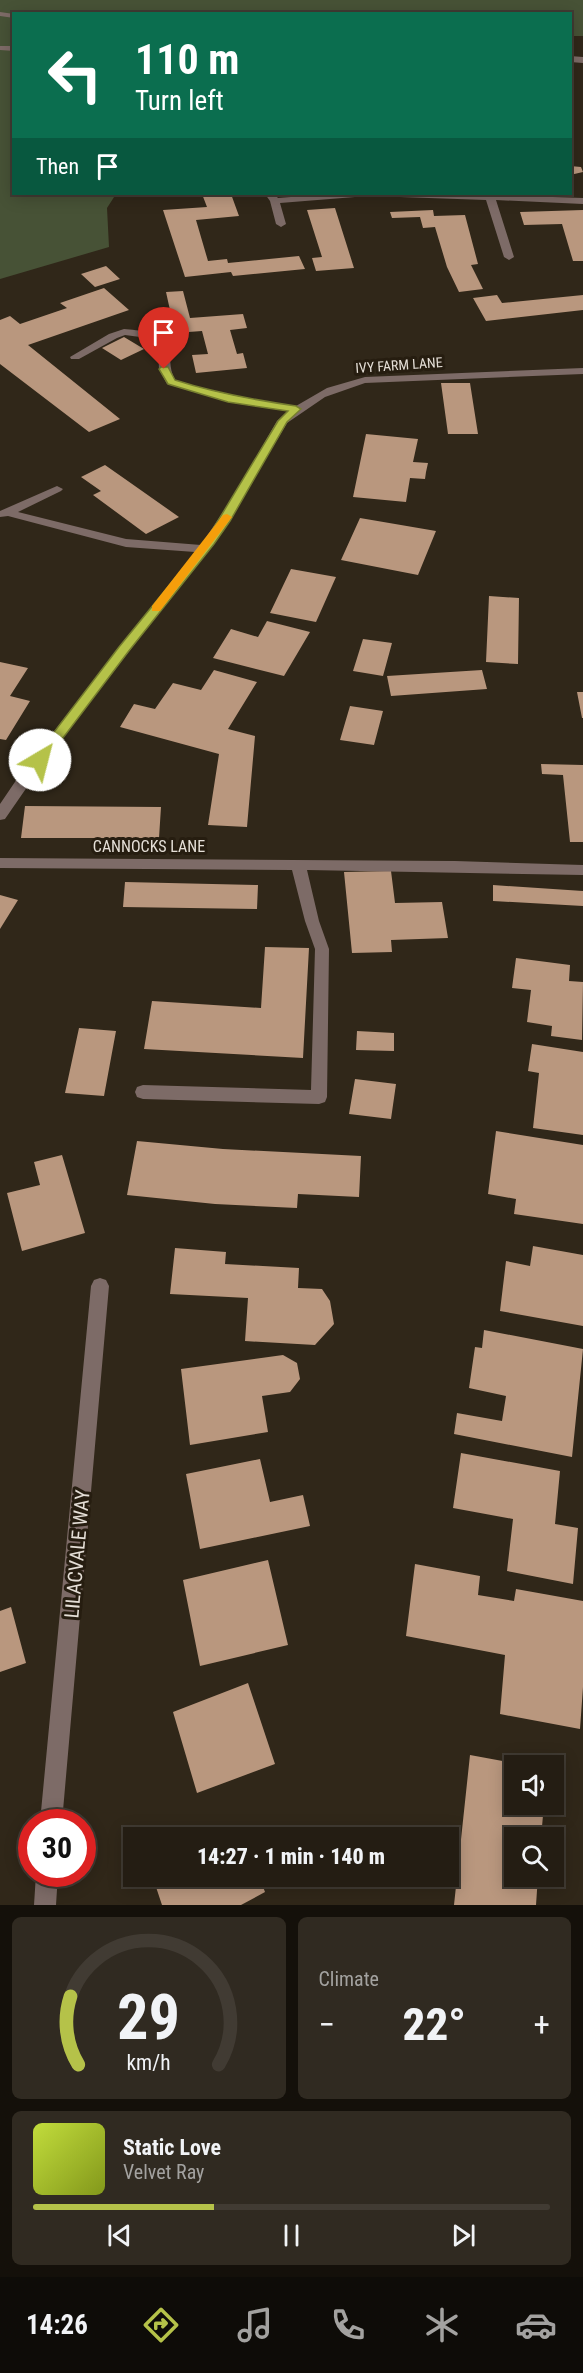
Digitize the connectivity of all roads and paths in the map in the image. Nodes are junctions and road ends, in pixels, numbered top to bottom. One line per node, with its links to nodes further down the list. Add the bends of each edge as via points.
1 (328, 195): 3 (street)
2 (430, 195): 4 (street)
3 (273, 197): 6 (street)
4 (490, 197): 5 (street); 7 (street)
5 (583, 201)
6 (281, 224)
7 (509, 257)
8 (75, 357): 10 (street, via 124,332 142,334 158,340 171,382 228,399)
9 (583, 371): 10 (street, IVY FARM LANE, via 365,380 336,386)
10 (296, 409): 13 (street, IVY FARM LANE, via 283,421 225,521)
11 (57, 489): 12 (street)
12 (4, 513): 13 (street, via 126,543)
13 (204, 549): 14 (street, IVY FARM LANE, via 123,649)
14 (0, 815)
15 (0, 863): 16 (street, CANNOCKS LANE)
16 (298, 865): 17 (street, CANNOCKS LANE); 18 (street, via 322,949 319,1097)
17 (583, 870)
18 (143, 1092)
19 (100, 1286): 20 (street, LILACVALE WAY)
20 (52, 1809)
21 (46, 1887): 22 (street)
22 (45, 1905)

